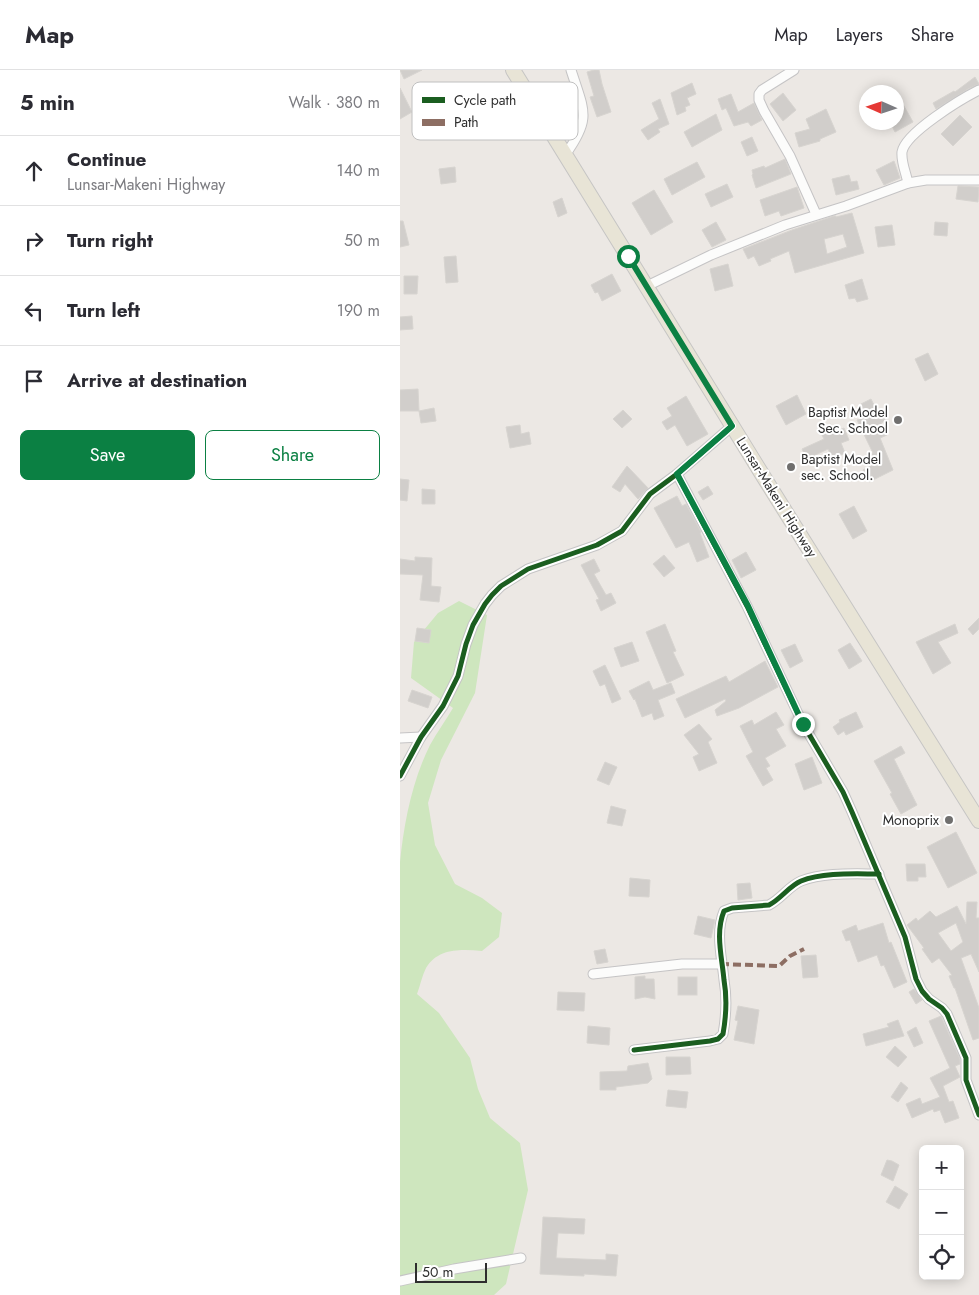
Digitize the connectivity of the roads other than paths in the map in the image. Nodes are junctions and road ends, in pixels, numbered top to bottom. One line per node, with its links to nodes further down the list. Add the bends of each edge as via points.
1 (513, 70): 4 (main road, Lunsar-Makeni Highway)
2 (571, 70): 5 (street)
3 (794, 70): 16 (street, via 762,90 759,100 790,156)
4 (520, 82)
5 (575, 82)
6 (979, 90): 15 (street, via 928,122 905,144 902,153)
7 (578, 92): 9 (street, via 584,116)
8 (578, 125): 9 (lane)
9 (581, 129): 10 (street)
10 (578, 134)
11 (556, 140): 13 (main road, Lunsar-Makeni Highway)
12 (574, 140): 13 (street)
13 (565, 155): 17 (main road, Lunsar-Makeni Highway)
14 (979, 180): 15 (street)
15 (908, 183): 16 (street)
16 (816, 214): 17 (street, via 711,255)
17 (647, 286): 18 (main road, Lunsar-Makeni Highway)
18 (732, 426): 19 (street); 23 (main road, Lunsar-Makeni Highway)
19 (677, 474): 20 (street, via 650,494 622,530 596,545 528,569 492,595 473,625 458,676); 24 (street, via 748,606 803,724 842,792)
20 (421, 737): 21 (street); 22 (street)
21 (400, 738)
22 (400, 776)
23 (979, 821)
24 (879, 874): 25 (street, via 810,879 793,886 770,905 724,910 719,944); 28 (street, via 907,943 916,979 929,999 947,1014 966,1058 966,1080)
25 (722, 964): 26 (street, via 682,964); 27 (street, via 726,1005 723,1034 718,1039)
26 (594, 974)
27 (634, 1050)
28 (976, 1098): 29 (street)
29 (979, 1116)
30 (521, 1258): 31 (street)
31 (400, 1282)

